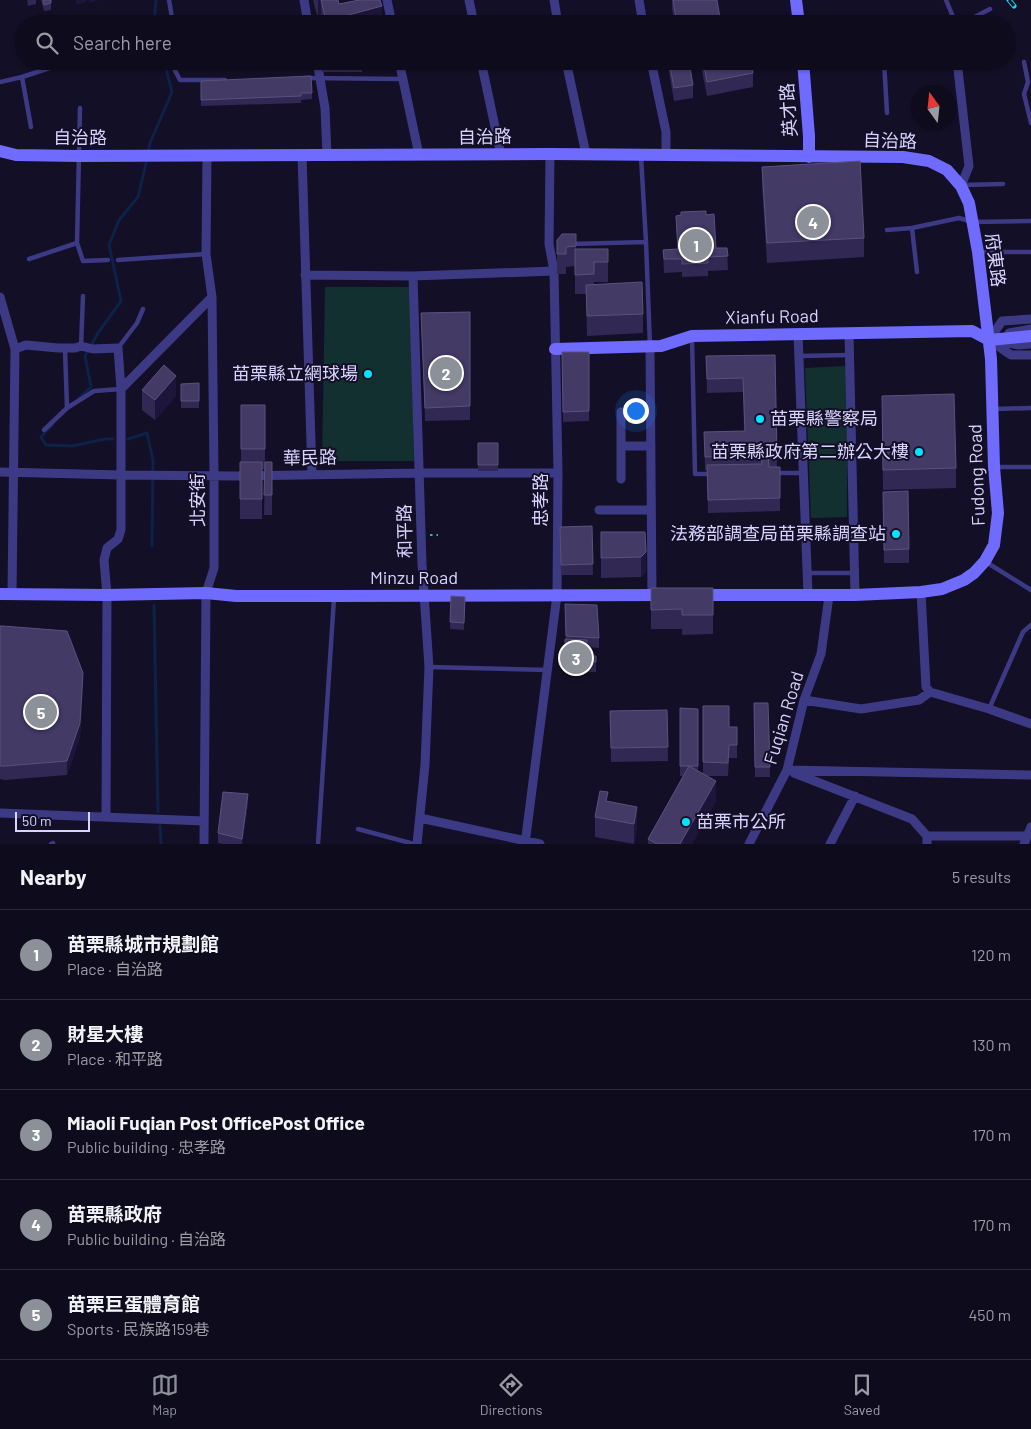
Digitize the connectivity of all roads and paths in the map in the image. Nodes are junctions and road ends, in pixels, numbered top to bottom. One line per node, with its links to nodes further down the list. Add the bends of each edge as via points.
1 (169, 0): 10 (lane)
2 (304, 0): 11 (street)
3 (387, 0): 12 (street)
4 (468, 0): 13 (street)
5 (554, 0): 14 (street)
6 (638, 0): 15 (street)
7 (796, 0): 16 (street)
8 (946, 0): 17 (lane)
9 (990, 9): 18 (lane)
10 (171, 15)
11 (306, 15)
12 (390, 15)
13 (472, 15)
14 (556, 15)
15 (641, 15)
16 (798, 15)
17 (952, 15)
18 (978, 15)
19 (1024, 62): 38 (lane, via 1028,82 1024,94)
20 (43, 70): 30 (lane)
21 (175, 70): 34 (lane, via 180,80)
22 (319, 70): 31 (street)
23 (400, 70): 33 (street)
24 (483, 70): 46 (street)
25 (568, 70): 42 (street)
26 (653, 70): 48 (street, via 666,132)
27 (804, 70): 51 (street, 英才路)
28 (885, 70): 37 (lane)
29 (958, 70): 53 (street, via 969,166)
30 (22, 77): 35 (lane); 39 (lane)
31 (320, 77): 32 (lane); 33 (lane); 44 (street)
32 (302, 78)
33 (402, 79): 45 (street)
34 (228, 80)
35 (0, 82)
36 (80, 108): 49 (lane)
37 (887, 113)
38 (1031, 123)
39 (31, 127)
40 (1, 153): 49 (street, 自治路)
41 (550, 154): 42 (street, 自治路); 46 (street, 自治路); 60 (street, 忠孝路)
42 (586, 154): 47 (street, 自治路)
43 (302, 155): 44 (street, 自治路); 50 (street, 自治路); 71 (street)
44 (327, 155): 45 (street, 自治路)
45 (419, 155): 46 (street, 自治路)
46 (501, 155)
47 (641, 155): 48 (street, 自治路); 58 (lane)
48 (666, 155): 51 (street, 自治路)
49 (80, 156): 50 (street, 自治路); 59 (lane)
50 (207, 156): 65 (street, 北安街)
51 (809, 156): 53 (street, 自治路, via 928,161 947,170)
52 (1003, 184): 53 (lane)
53 (961, 186): 55 (street, 府東路)
54 (1031, 221): 55 (lane)
55 (973, 222): 56 (lane, via 959,218); 63 (street, 府東路)
56 (912, 228): 57 (lane); 70 (lane)
57 (888, 230)
58 (646, 242): 62 (lane); 85 (lane)
59 (77, 244): 66 (lane); 67 (lane, via 83,261)
60 (549, 244): 61 (lane); 69 (street, 忠孝路)
61 (559, 244)
62 (569, 244)
63 (978, 252): 64 (lane); 83 (street, 府東路)
64 (1031, 252)
65 (206, 254): 68 (lane); 75 (street, 北安街)
66 (29, 259)
67 (108, 260)
68 (118, 260)
69 (554, 271): 72 (street); 90 (street, 忠孝路)
70 (917, 272)
71 (305, 275): 72 (street); 110 (street)
72 (413, 276): 106 (street, 和平路)
73 (83, 296): 86 (lane)
74 (0, 297): 88 (street)
75 (212, 297): 94 (street); 113 (street, 北安街)
76 (143, 309): 87 (lane, via 137,323)
77 (1031, 319): 83 (street, via 1002,321)
78 (1031, 329): 83 (street, via 1005,333)
79 (798, 333): 80 (street, Xianfu Road); 81 (street, Xianfu Road); 92 (street)
80 (849, 333): 83 (street, Xianfu Road, via 972,331); 93 (street)
81 (692, 336): 85 (street, Xianfu Road, via 661,346); 111 (lane, via 695,474)
82 (1031, 336): 83 (street)
83 (989, 340): 84 (street); 91 (street, via 1011,356); 97 (street, Fudong Road)
84 (1031, 344)
85 (650, 346): 90 (street, Xianfu Road); 101 (street)
86 (87, 348): 87 (street); 89 (street)
87 (118, 348): 94 (street)
88 (15, 349): 89 (street, via 26,345); 105 (street)
89 (65, 349): 95 (lane)
90 (555, 349): 107 (street, 忠孝路)
91 (1031, 355)
92 (799, 356): 93 (lane); 109 (street)
93 (849, 356): 121 (street)
94 (121, 389): 95 (lane, via 94,391); 112 (street)
95 (67, 408): 99 (lane)
96 (1031, 408): 97 (lane)
97 (992, 409): 102 (street, Fudong Road)
98 (621, 412): 100 (street)
99 (44, 430)
100 (621, 446): 101 (street); 114 (street)
101 (651, 446): 116 (street)
102 (994, 467): 103 (lane); 119 (street, Fudong Road, via 998,513 996,535)
103 (1031, 467)
104 (0, 472): 105 (street, 華民路)
105 (13, 472): 112 (street, 華民路); 125 (street)
106 (420, 473): 107 (street, 華民路); 110 (street, 華民路); 132 (street, 和平路)
107 (558, 473): 127 (street, 忠孝路)
108 (764, 473): 109 (lane)
109 (804, 473): 120 (street)
110 (312, 474): 113 (street, 華民路)
111 (715, 474)
112 (121, 475): 113 (street, 華民路); 126 (street, via 121,530 118,539 107,548 104,560)
113 (214, 475): 124 (street, 北安街, via 214,568)
114 (621, 479)
115 (599, 510): 116 (street)
116 (651, 510): 128 (street)
117 (427, 535): 118 (path)
118 (438, 535)
119 (985, 561): 122 (lane); 123 (street, Fudong Road, via 964,580 942,589)
120 (807, 573): 121 (lane); 129 (street)
121 (854, 573): 130 (street)
122 (1031, 590)
123 (921, 592): 130 (street, Fudong Road); 137 (street, via 926,687)
124 (206, 593): 126 (street, Minzu Road); 131 (street, Minzu Road); 147 (street, 北安街)
125 (6, 594): 126 (street, Minzu Road)
126 (107, 595): 145 (street)
127 (557, 595): 128 (street, Minzu Road); 132 (street, Minzu Road); 136 (street, 忠孝路)
128 (652, 595): 129 (street, Minzu Road)
129 (808, 595): 133 (street, Minzu Road)
130 (855, 595): 133 (street, Fudong Road)
131 (334, 596): 132 (street, Minzu Road); 154 (lane)
132 (424, 596): 135 (street, 和平路)
133 (829, 596): 138 (street, Fuqian Road, via 821,654)
134 (1031, 625): 139 (lane, via 1023,632)
135 (429, 667): 136 (lane); 146 (street, 和平路)
136 (548, 670): 152 (street, 忠孝路)
137 (930, 692): 138 (street, via 919,700 861,709); 139 (street)
138 (804, 700): 141 (street, Fuqian Road)
139 (989, 709): 140 (street)
140 (1031, 724)
141 (787, 770): 142 (street); 143 (street); 157 (street, Fuqian Road)
142 (1031, 775)
143 (855, 796): 150 (street, via 912,819); 158 (street)
144 (0, 813): 145 (street)
145 (106, 816): 147 (street)
146 (420, 818): 152 (street); 155 (street, 和平路)
147 (204, 821): 153 (street, 北安街)
148 (1031, 827): 151 (street)
149 (358, 829): 155 (lane)
150 (927, 840): 151 (street)
151 (1026, 840)
152 (526, 843): 156 (street)
153 (204, 844)
154 (318, 844)
155 (415, 844)
156 (540, 844)
157 (749, 844)
158 (830, 844)

